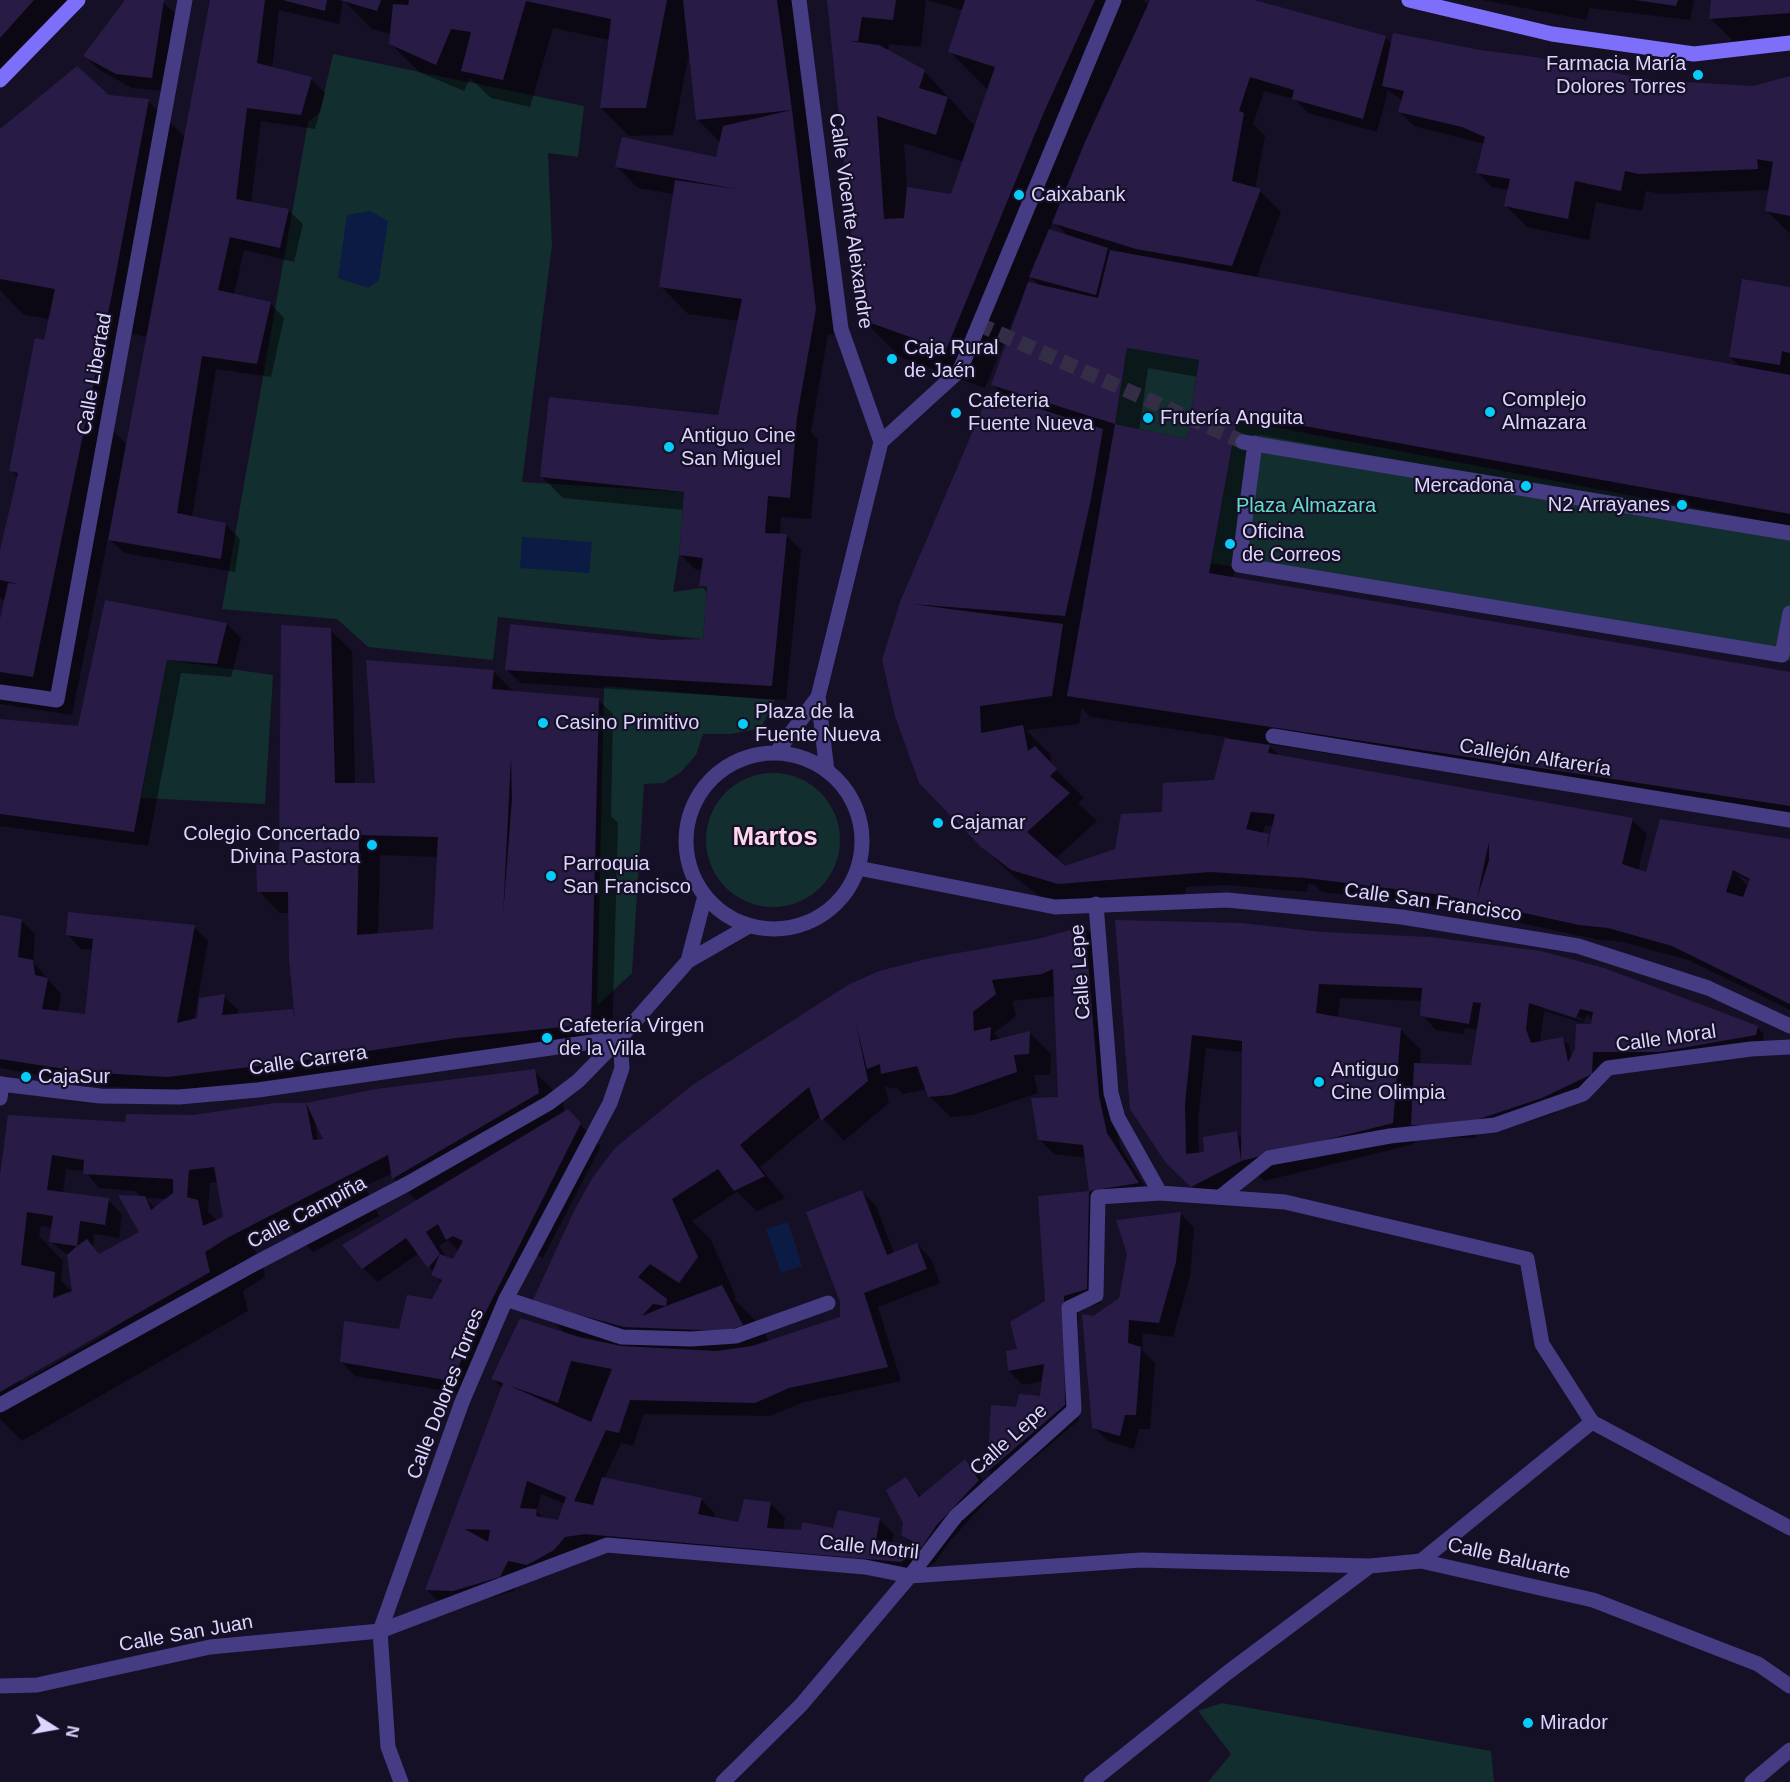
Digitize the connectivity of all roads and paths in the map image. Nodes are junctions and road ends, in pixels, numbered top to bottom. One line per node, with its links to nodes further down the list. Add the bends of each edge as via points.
1 (78, 0): 7 (main road)
2 (185, 0): 11 (street, Calle Libertad, via 57,700)
3 (799, 0): 8 (street, Calle Vicente Aleixandre, via 841,329)
4 (1114, 0): 8 (street, via 960,370)
5 (1409, 0): 6 (main road, via 1552,34 1694,54)
6 (1790, 43)
7 (0, 80)
8 (881, 442): 12 (street)
9 (1790, 533): 10 (street, via 1249,442 1239,565 1782,655)
10 (1790, 613)
11 (0, 692)
12 (818, 697): 14 (street); 15 (street)
13 (1273, 736): 16 (street, Callejón Alfarería)
14 (776, 753): 15 (street, via 803,757); 18 (street, via 748,757 723,770 702,789 690,815 686,843 691,871)
15 (827, 771): 17 (street, via 846,790 858,814 862,841)
16 (1790, 820)
17 (858, 868): 19 (street, Calle San Francisco, via 1054,907); 20 (street, via 846,892 827,912 802,925 776,930)
18 (705, 896): 20 (street, via 724,915); 21 (street)
19 (1096, 904): 22 (street, Calle San Francisco, via 1227,900 1402,917 1578,946 1708,988); 26 (street, Calle Lepe, via 1111,1093 1118,1118)
20 (749, 926): 21 (street)
21 (688, 962): 23 (street)
22 (1790, 1026)
23 (620, 1038): 25 (street, Calle Carrera, via 258,1090 179,1097); 28 (street, Calle Dolores Torres, via 622,1068 610,1103); 30 (street, Calle Campiña, via 578,1081 542,1107)
24 (1790, 1047): 27 (street, Calle Moral, via 1608,1068 1582,1094 1495,1125 1390,1136 1269,1158)
25 (1, 1089)
26 (1160, 1193): 27 (street); 35 (street, Calle Lepe, via 1098,1197 1096,1295 1069,1308 1074,1410 956,1516)
27 (1220, 1197): 31 (street, via 1285,1202 1527,1259 1542,1344)
28 (506, 1299): 29 (street, via 622,1337 691,1339 736,1336); 36 (street, Calle Dolores Torres, via 462,1402)
29 (828, 1303)
30 (0, 1405)
31 (1592, 1422): 32 (street); 33 (street, Calle Baluarte)
32 (1790, 1528)
33 (1421, 1561): 34 (street, Calle Motril); 38 (street, Calle Baluarte, via 1593,1600 1758,1664)
34 (1370, 1566): 35 (street, Calle Motril, via 1141,1560); 42 (street)
35 (910, 1576): 36 (street, Calle Motril, via 865,1567 607,1545); 41 (street, Calle Lepe, via 801,1705)
36 (380, 1631): 37 (street, Calle San Juan, via 210,1647 37,1685); 40 (street, Calle Dolores Torres, via 388,1748)
37 (0, 1686)
38 (1790, 1686)
39 (1790, 1750): 43 (street)
40 (401, 1782)
41 (723, 1782)
42 (1090, 1782)
43 (1752, 1782)

